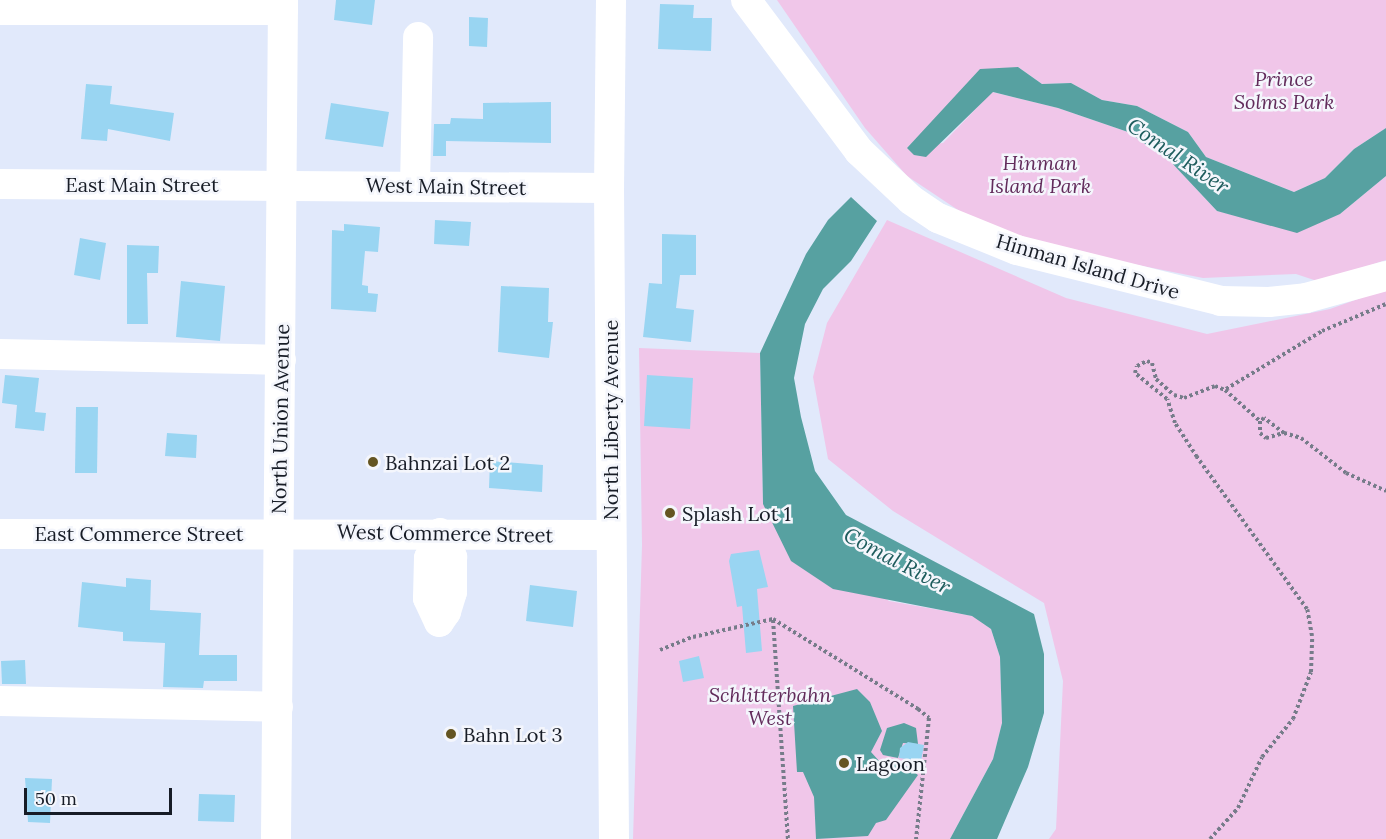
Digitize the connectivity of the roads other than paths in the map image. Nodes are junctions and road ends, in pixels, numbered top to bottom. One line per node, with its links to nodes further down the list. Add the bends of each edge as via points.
1 (611, 0): 11 (street, North Liberty Avenue)
2 (746, 0): 12 (street, Hinman Island Drive, via 859,152 911,200 938,218 1017,250 1221,301 1306,298)
3 (61, 5): 4 (street); 6 (street)
4 (239, 5): 5 (street)
5 (283, 5): 9 (street, North Union Avenue)
6 (0, 10)
7 (418, 37): 10 (street)
8 (0, 184): 9 (street, East Main Street)
9 (284, 184): 10 (street, West Main Street); 14 (street, North Union Avenue)
10 (415, 186): 11 (street, West Main Street)
11 (609, 188): 17 (street, North Liberty Avenue)
12 (1386, 276)
13 (0, 354): 14 (street)
14 (281, 360): 15 (street, North Union Avenue)
15 (279, 531): 16 (street, East Commerce Street); 17 (street, West Commerce Street); 19 (street, North Union Avenue)
16 (0, 534)
17 (611, 535): 21 (street, North Liberty Avenue)
18 (0, 701): 19 (street)
19 (278, 707): 20 (street, North Union Avenue)
20 (276, 839)
21 (614, 839)

